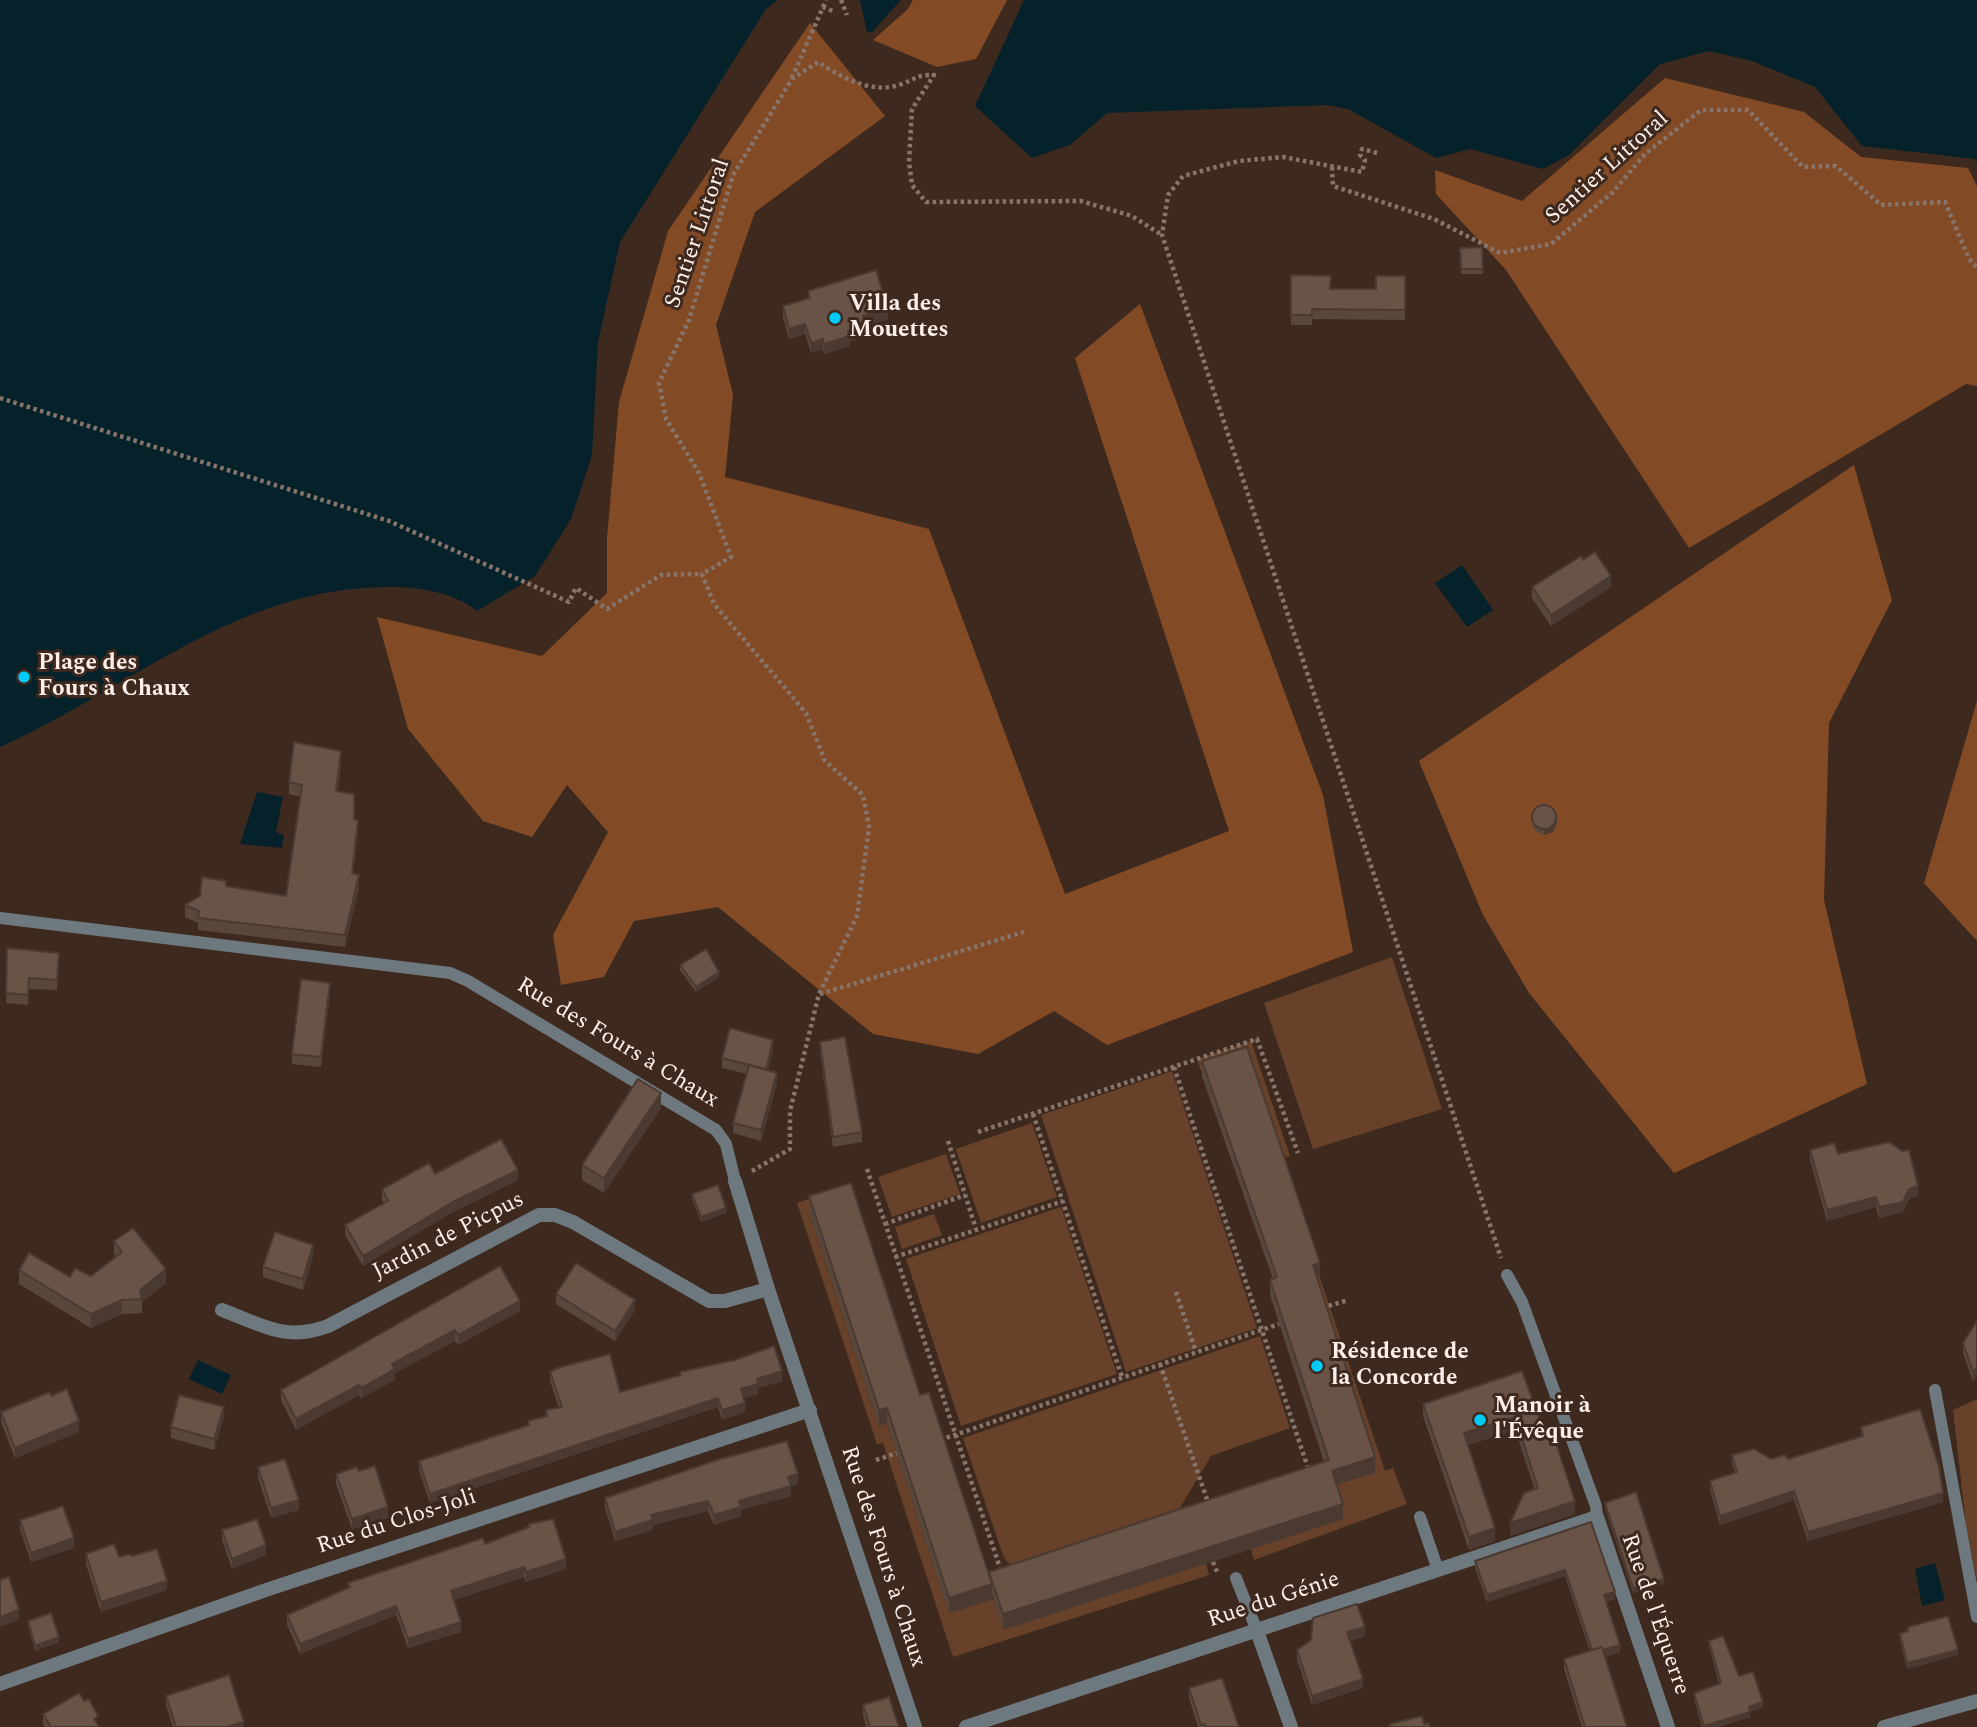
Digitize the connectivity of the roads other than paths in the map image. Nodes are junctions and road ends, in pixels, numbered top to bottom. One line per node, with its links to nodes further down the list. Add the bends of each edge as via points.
1 (0, 918): 2 (lane, Rue des Fours à Chaux, via 450,973 716,1130 726,1144)
2 (735, 1181): 4 (street, Rue des Fours à Chaux)
3 (1507, 1275): 9 (lane, via 1522,1302)
4 (768, 1289): 5 (street, Jardin de Picpus, via 709,1301 573,1222 539,1215 306,1334 284,1333); 7 (street, Rue des Fours à Chaux)
5 (222, 1310)
6 (1935, 1390): 12 (lane)
7 (810, 1410): 14 (street, Rue du Clos-Joli, via 266,1590); 16 (street, Rue des Fours à Chaux)
8 (1420, 1517): 10 (lane)
9 (1597, 1517): 10 (street, Rue du Génie); 19 (street, Rue de l'Équerre)
10 (1438, 1570): 13 (street, Rue du Génie)
11 (1236, 1578): 13 (lane)
12 (1977, 1617)
13 (1258, 1631): 17 (street, Rue du Génie); 18 (street)
14 (0, 1684)
15 (1977, 1701): 20 (street)
16 (915, 1727)
17 (966, 1727)
18 (1291, 1727)
19 (1668, 1727)
20 (1884, 1727)

